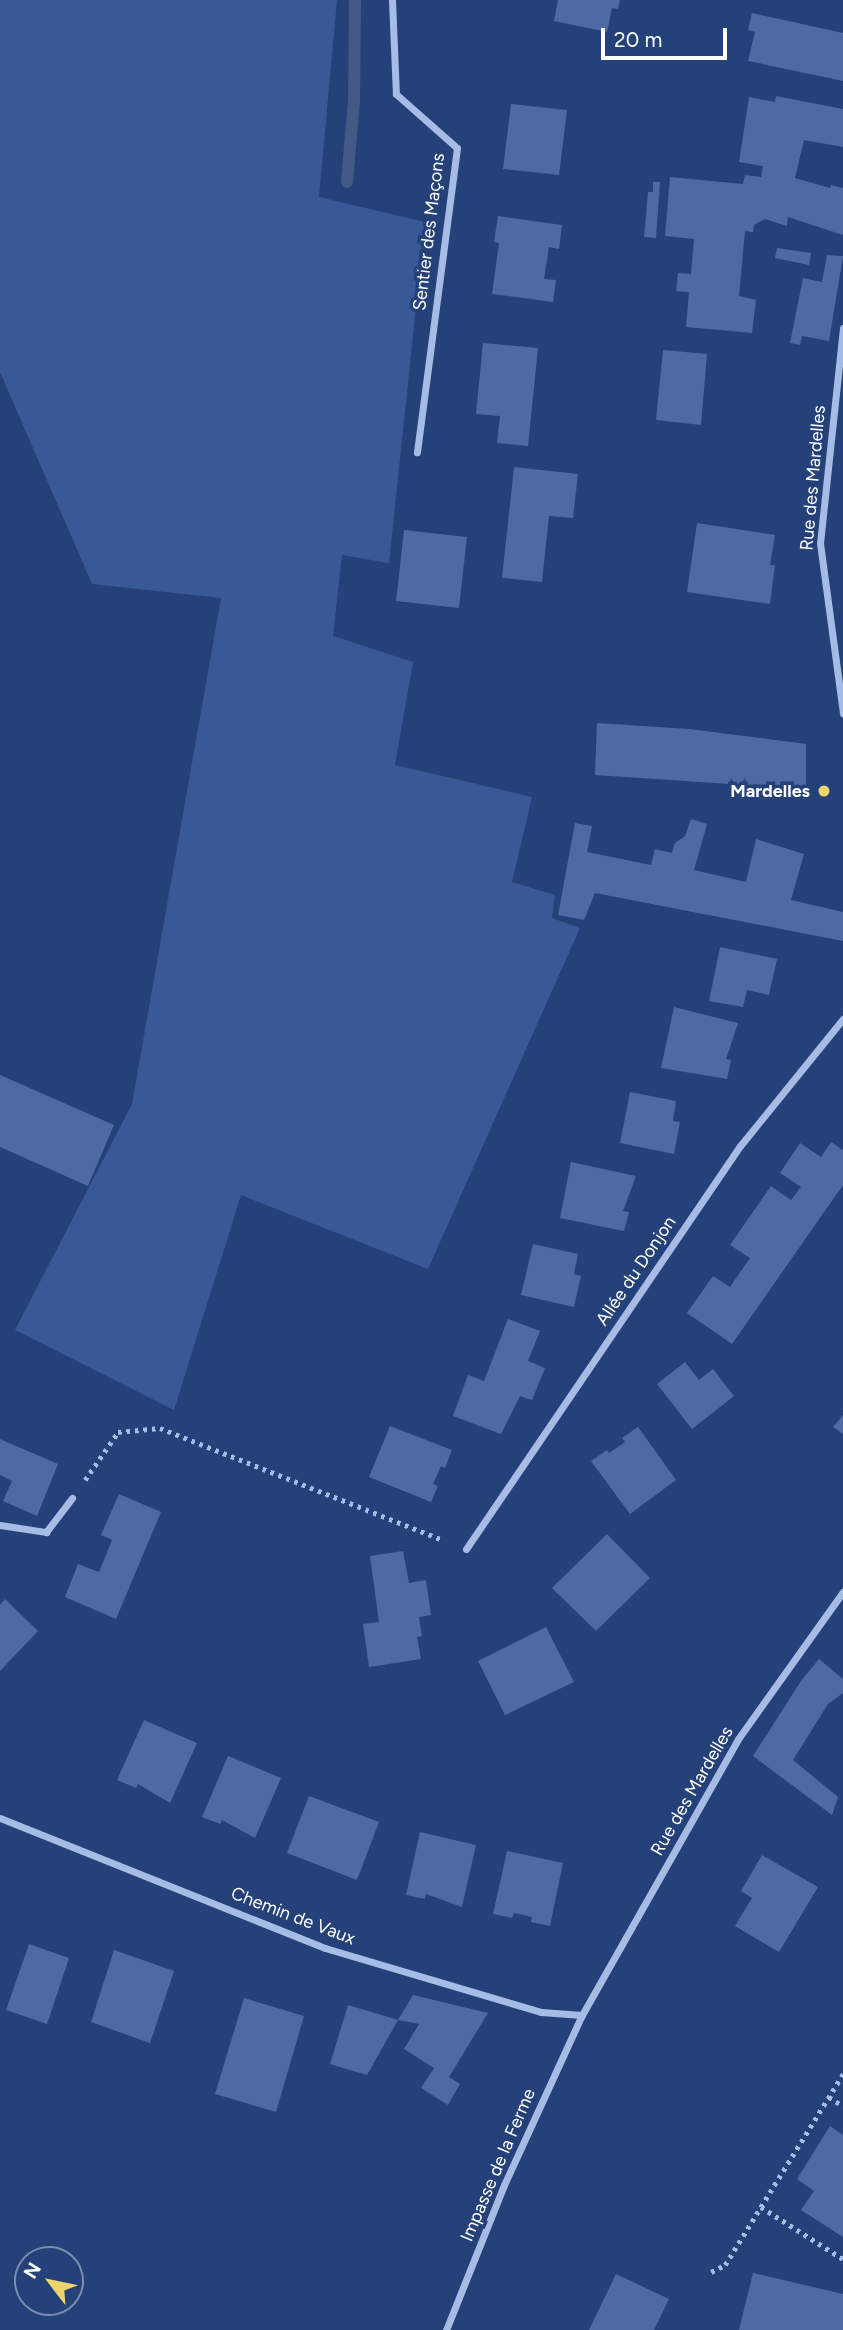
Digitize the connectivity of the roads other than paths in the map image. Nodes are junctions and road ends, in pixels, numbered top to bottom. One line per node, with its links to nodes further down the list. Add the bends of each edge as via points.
1 (392, 0): 3 (street, Sentier des Maçons, via 397,94 457,148)
2 (843, 328): 4 (street, Rue des Mardelles, via 820,543)
3 (417, 452)
4 (843, 713)
5 (843, 1019): 8 (street, Allée du Donjon, via 740,1146)
6 (72, 1498): 7 (street, via 46,1532)
7 (0, 1525)
8 (466, 1549)
9 (843, 1592): 11 (street, Rue des Mardelles, via 738,1739)
10 (0, 1818): 11 (street, Chemin de Vaux, via 325,1948 541,2012)
11 (582, 2015): 12 (street, Impasse de la Ferme, via 504,2185)
12 (446, 2330)

